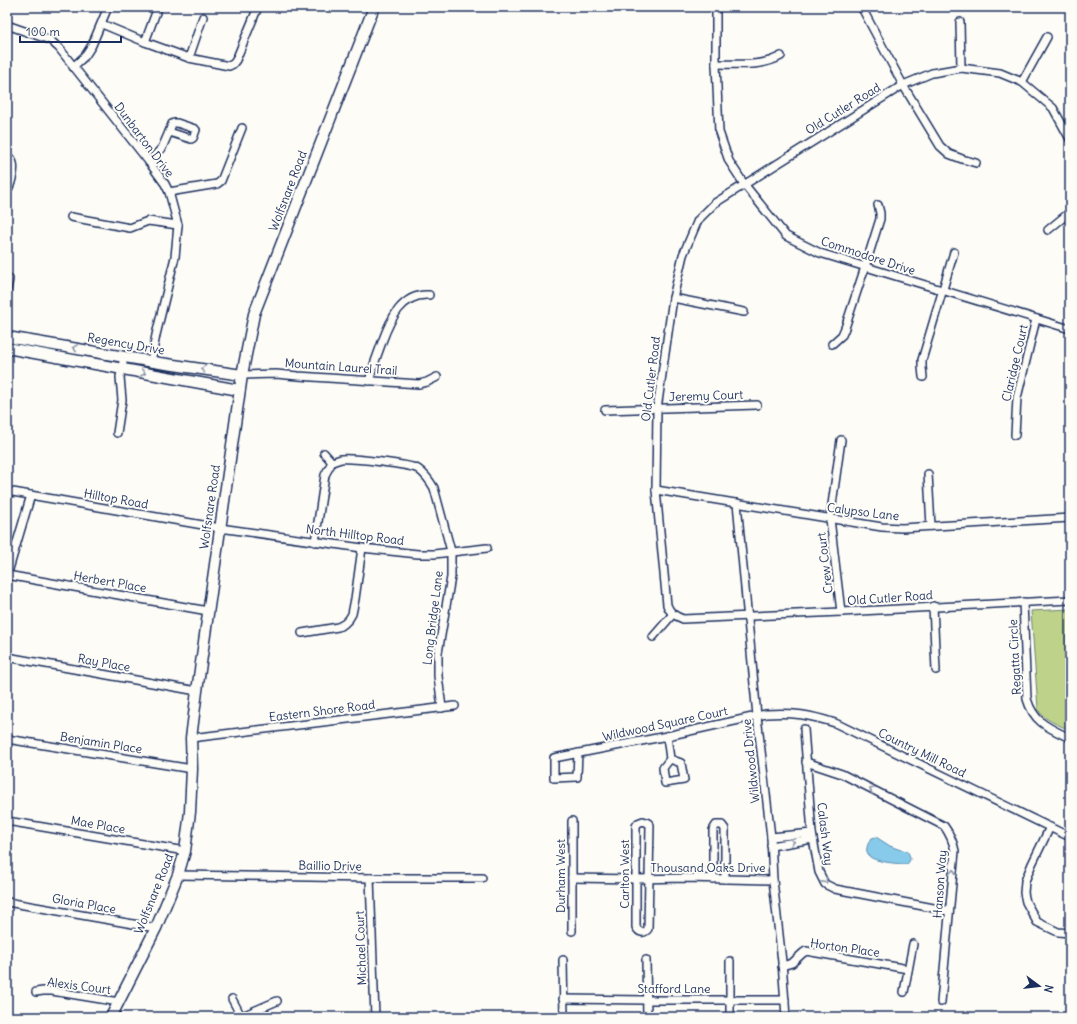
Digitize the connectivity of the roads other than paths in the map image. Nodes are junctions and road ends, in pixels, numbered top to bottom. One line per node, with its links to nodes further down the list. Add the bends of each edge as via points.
1 (108, 7): 9 (street)
2 (158, 7): 12 (street)
3 (258, 7): 14 (street, via 233,64 229,66)
4 (374, 7): 52 (street, Wolfsnare Road, via 254,314)
5 (716, 7): 15 (street, Commodore Drive)
6 (860, 7): 19 (street)
7 (203, 17): 14 (street)
8 (960, 22): 17 (street)
9 (102, 24): 12 (street); 16 (street, via 85,56)
10 (7, 25): 16 (street, Dunbarton Drive, via 50,40)
11 (1047, 37): 18 (street)
12 (145, 42): 14 (street)
13 (781, 56): 15 (street, via 761,64)
14 (189, 58)
15 (716, 64): 26 (street, Commodore Drive, via 719,132 729,161)
16 (74, 67): 24 (street, Dunbarton Drive)
17 (961, 68): 18 (street, Old Cutler Road, via 1000,73); 19 (street, Old Cutler Road, via 932,73)
18 (1022, 82): 22 (street, Old Cutler Road, via 1053,108)
19 (903, 85): 25 (street, via 940,146 949,154); 26 (street, Old Cutler Road)
20 (242, 128): 28 (street, via 221,181 217,184)
21 (169, 132): 24 (street, via 162,148)
22 (1070, 139)
23 (7, 156): 27 (street, via 12,160 14,167 11,185)
24 (149, 162): 28 (street, Dunbarton Drive)
25 (976, 163)
26 (744, 184): 35 (street, Commodore Drive, via 786,236 820,253); 40 (street, Old Cutler Road, via 715,203 698,220 683,255)
27 (7, 191)
28 (169, 192): 32 (street, Dunbarton Drive)
29 (878, 205): 35 (street, via 880,219)
30 (1070, 212): 33 (street)
31 (71, 217): 32 (street, via 130,228 148,221)
32 (178, 226): 50 (street, Dunbarton Drive, via 175,257 156,335)
33 (1048, 230)
34 (954, 252): 38 (street)
35 (865, 267): 38 (street, Commodore Drive); 46 (street, via 845,328 842,335)
36 (9, 279): 37 (street)
37 (7, 290)
38 (942, 290): 42 (street, Commodore Drive); 55 (street, via 922,360)
39 (429, 295): 56 (street, via 410,299 397,310 383,339)
40 (673, 298): 41 (street); 59 (street, Old Cutler Road)
41 (744, 312)
42 (1036, 319): 43 (street, Commodore Drive); 62 (street, Claridge Court, via 1017,398)
43 (1070, 329)
44 (7, 336): 45 (street, Regency Drive)
45 (38, 342): 48 (street); 49 (street, Regency Drive, one-way to 45)
46 (832, 344)
47 (7, 348): 48 (street)
48 (36, 353): 51 (street)
49 (124, 357): 50 (street, Regency Drive); 51 (street)
50 (156, 362): 52 (street, Regency Drive, one-way to 50); 53 (street, Dunbarton Drive)
51 (122, 369): 53 (street, one-way to 53); 61 (street, via 122,400)
52 (242, 375): 56 (street, Mountain Laurel Trail, via 276,374); 57 (street, Wolfsnare Road)
53 (158, 376): 57 (street)
54 (437, 377): 56 (street, Mountain Laurel Trail, via 419,384)
55 (923, 377)
56 (369, 380)
57 (239, 390): 74 (street, Wolfsnare Road)
58 (757, 404): 59 (street, Jeremy Court)
59 (657, 409): 60 (street, Jeremy Court); 67 (street, Old Cutler Road)
60 (605, 410)
61 (116, 433)
62 (1015, 435)
63 (841, 440): 72 (street, Crew Court)
64 (324, 453): 65 (street)
65 (332, 462): 75 (street, via 325,475); 78 (street, Long Bridge Lane, via 340,459 367,461 417,469 434,488)
66 (928, 474): 73 (street)
67 (656, 490): 70 (street, Calypso Lane); 85 (street, Old Cutler Road, via 667,605)
68 (7, 491): 69 (street, Hilltop Road)
69 (31, 495): 74 (street, Hilltop Road); 79 (street)
70 (737, 503): 72 (street, Calypso Lane); 86 (street, Wildwood Drive)
71 (1070, 518): 73 (street, Calypso Lane)
72 (830, 519): 73 (street, Calypso Lane, via 882,527); 84 (street, Crew Court)
73 (931, 526)
74 (220, 528): 75 (street, North Hilltop Road); 83 (street, Wolfsnare Road)
75 (316, 542): 76 (street, North Hilltop Road)
76 (362, 548): 78 (street, North Hilltop Road, via 418,554); 87 (street, via 355,599 349,619 338,626)
77 (487, 548): 78 (street, North Hilltop Road)
78 (451, 551): 93 (street, Long Bridge Lane, via 451,577 438,653)
79 (7, 576): 83 (street, Herbert Place)
80 (1070, 600): 81 (street, Old Cutler Road)
81 (1023, 602): 82 (street, Old Cutler Road); 98 (street, Regatta Circle, via 1030,706 1045,726)
82 (932, 606): 84 (street, Old Cutler Road); 90 (street)
83 (208, 611): 91 (street, Wolfsnare Road)
84 (842, 612): 86 (street, Old Cutler Road)
85 (673, 614): 86 (street, Old Cutler Road, via 688,620); 88 (street)
86 (748, 616): 94 (street, Wildwood Drive)
87 (302, 633)
88 (653, 637)
89 (7, 657): 91 (street, Ray Place)
90 (936, 670)
91 (197, 691): 97 (street, Wolfsnare Road)
92 (455, 706): 93 (street, Eastern Shore Road)
93 (442, 708): 97 (street, Eastern Shore Road)
94 (757, 716): 96 (street, Wildwood Square Court); 106 (street, Country Mill Road, via 777,713 800,714 835,723); 109 (street, Wildwood Drive)
95 (804, 729): 102 (street, Calash Way)
96 (667, 736): 100 (street, Wildwood Square Court); 101 (street)
97 (192, 738): 103 (street, Wolfsnare Road)
98 (1070, 738)
99 (7, 739): 103 (street, Benjamin Place)
100 (578, 753): 100 (street, Wildwood Square Court, via 554,758 554,778 577,777)
101 (670, 759)
102 (806, 762): 107 (street, Calash Way); 122 (street, Hanson Way, one-way to 102, via 955,851 950,834 944,826 842,774)
103 (192, 769): 111 (street, Wolfsnare Road)
104 (7, 821): 111 (street, Mae Place)
105 (572, 821): 115 (street, Durham West)
106 (1050, 827): 108 (street, Country Mill Road); 125 (street, via 1025,881 1024,893 1036,922 1058,932)
107 (813, 836): 109 (street); 110 (street, one-way to 107); 122 (street, Calash Way, one-way to 122, via 818,872 825,884 835,889)
108 (1070, 836)
109 (771, 837): 110 (street, Wildwood Drive)
110 (771, 846): 120 (street, Wildwood Drive)
111 (185, 851): 112 (street, Wolfsnare Road)
112 (178, 875): 113 (street, Baillio Drive); 123 (street, Wolfsnare Road)
113 (370, 878): 114 (street, Baillio Drive); 144 (street, Michael Court)
114 (482, 878)
115 (572, 878): 116 (street, Thousand Oaks Drive); 124 (street, Durham West)
116 (636, 879): 117 (street, Thousand Oaks Drive); 117 (street, Carlton West, via 636,928 640,932 648,929); 117 (street, Carlton West, via 636,826 643,821 650,825)
117 (649, 879): 118 (street, Thousand Oaks Drive)
118 (713, 879): 119 (street, Thousand Oaks Drive); 119 (street, via 713,830 719,824 725,829)
119 (725, 879): 120 (street, Thousand Oaks Drive)
120 (773, 880): 130 (street, Wildwood Drive)
121 (7, 902): 123 (street, Gloria Place)
122 (949, 911): 141 (street, Hanson Way)
123 (156, 928): 140 (street, Wolfsnare Road)
124 (572, 931)
125 (1070, 933)
126 (913, 944): 131 (street)
127 (563, 960): 135 (street)
128 (646, 960): 136 (street)
129 (730, 961): 137 (street)
130 (782, 966): 131 (street, Horton Place, via 792,963 806,951); 138 (street, Wildwood Drive)
131 (908, 969): 133 (street)
132 (36, 992): 140 (street, Alexis Court, via 52,991)
133 (904, 992)
134 (232, 999): 143 (street)
135 (563, 999): 136 (street, Stafford Lane); 145 (street)
136 (646, 1000): 137 (street, Stafford Lane); 146 (street)
137 (730, 1000): 138 (street, Stafford Lane); 147 (street)
138 (785, 1000): 148 (street, Wildwood Drive)
139 (277, 1001): 143 (street)
140 (119, 1002): 142 (street, Wolfsnare Road)
141 (941, 1002)
142 (114, 1016)
143 (241, 1017)
144 (375, 1017)
145 (564, 1017)
146 (647, 1017)
147 (730, 1017)
148 (786, 1017)

